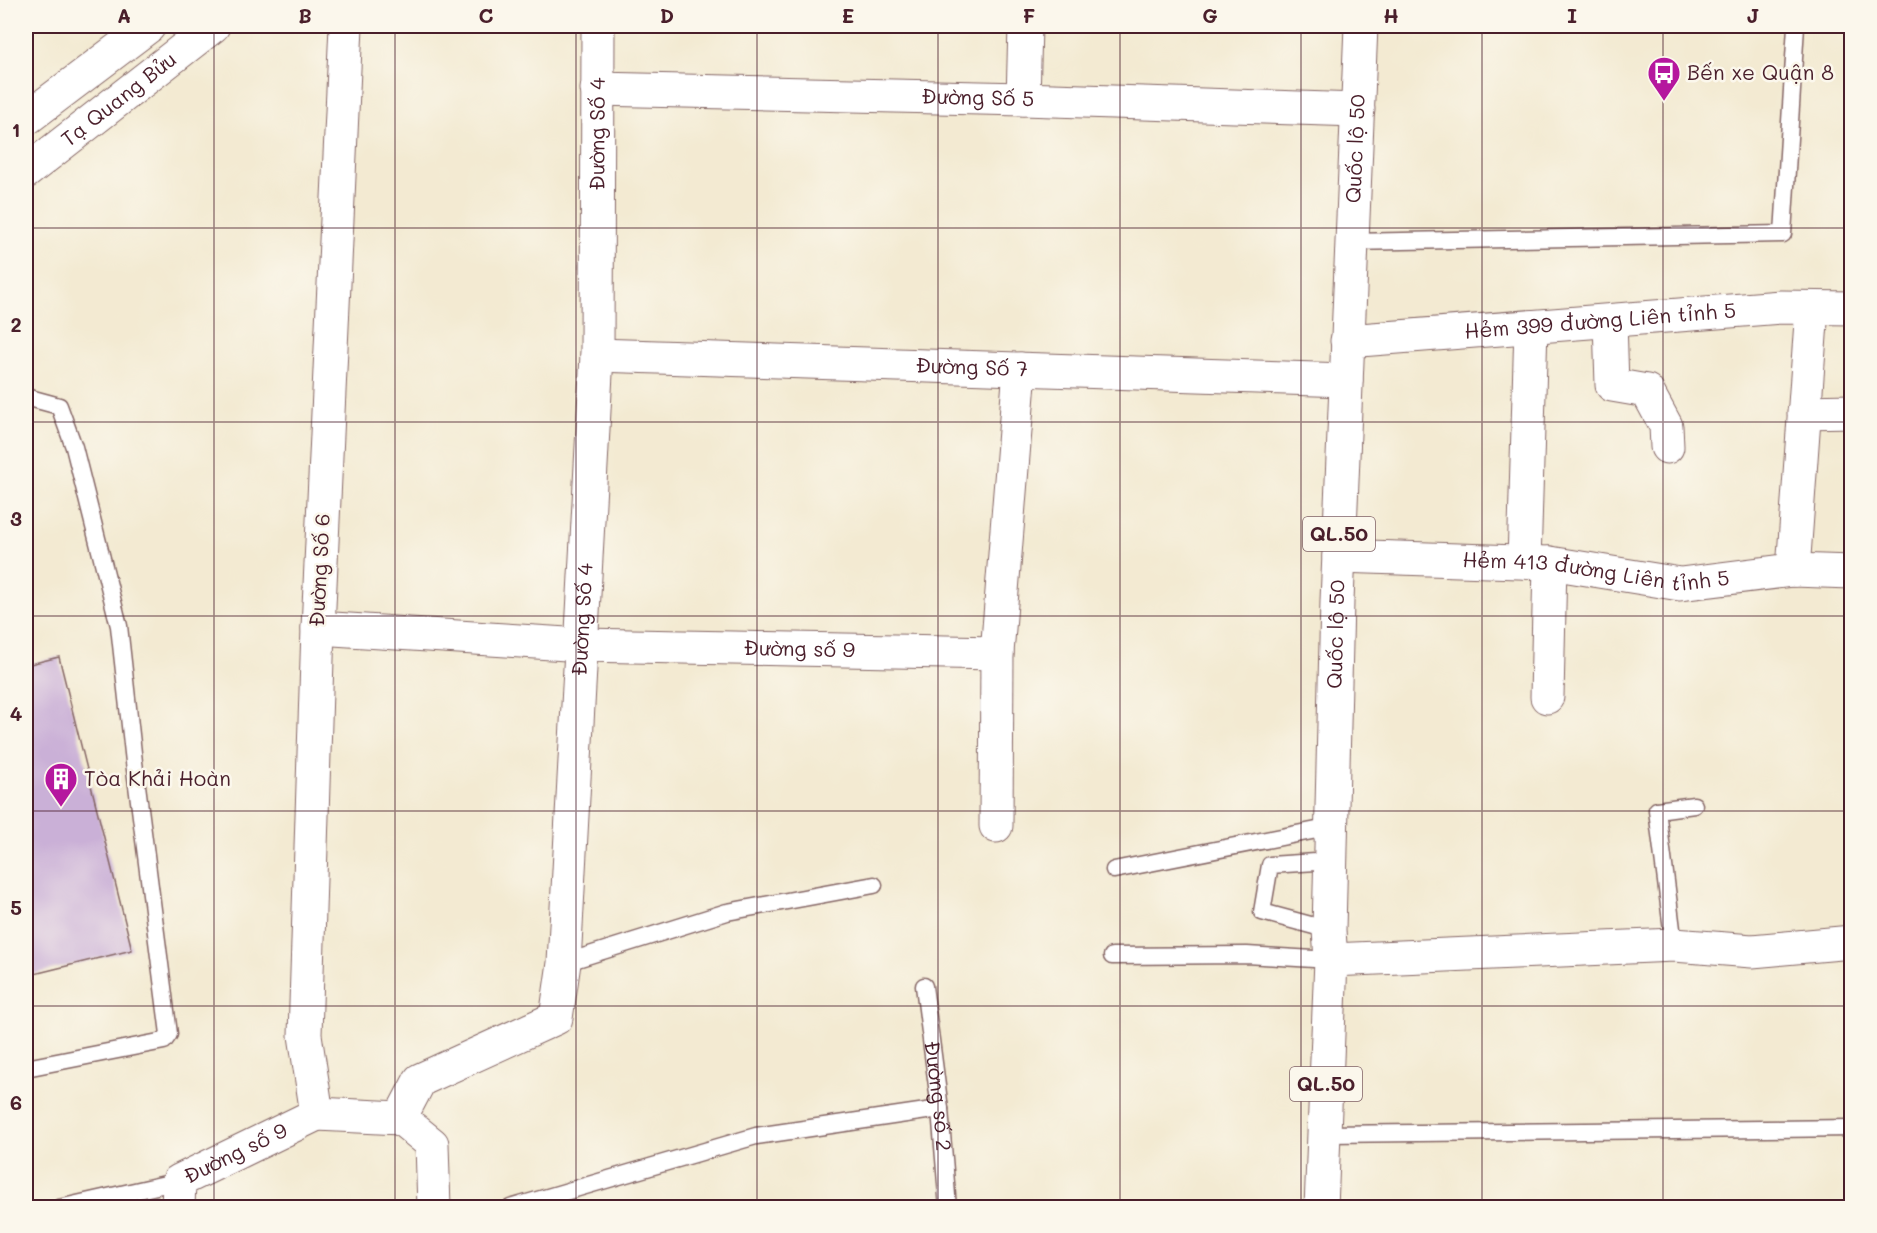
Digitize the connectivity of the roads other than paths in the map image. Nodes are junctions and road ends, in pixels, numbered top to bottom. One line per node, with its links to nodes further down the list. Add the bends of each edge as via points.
1 (149, 26): 11 (street, Tạ Quang Bửu)
2 (213, 26): 12 (street, Tạ Quang Bửu)
3 (346, 26): 30 (street, Đường Số 6)
4 (597, 26): 8 (street, Đường Số 4)
5 (1025, 26): 9 (street)
6 (1361, 26): 10 (street, Quốc lộ 50 / QL.50)
7 (1796, 26): 13 (lane, via 1784,234)
8 (597, 89): 9 (street, Đường Số 5); 19 (street, Đường Số 4)
9 (1023, 99): 10 (street, Đường Số 5)
10 (1358, 110): 13 (street, Quốc lộ 50 / QL.50)
11 (26, 119)
12 (26, 172)
13 (1350, 242): 18 (street, Quốc lộ 50 / QL.50)
14 (1812, 308): 15 (street, Hẻm 399 đường Liên tỉnh 5); 16 (street, Hẻm 399 đường Liên tỉnh 5); 24 (street)
15 (1851, 308)
16 (1610, 321): 17 (street, Hẻm 399 đường Liên tỉnh 5); 25 (street, via 1612,385 1647,391 1666,426)
17 (1531, 327): 18 (street, Hẻm 399 đường Liên tỉnh 5); 27 (street)
18 (1347, 341): 21 (street, Quốc lộ 50 / QL.50)
19 (597, 355): 20 (street, Đường Số 7); 31 (street, Đường Số 4)
20 (1020, 369): 21 (street, Đường Số 7); 32 (street)
21 (1346, 380): 26 (street, Quốc lộ 50 / QL.50)
22 (26, 397): 46 (lane, via 59,406 74,447 119,626 169,1034 164,1041)
23 (1851, 411): 24 (street)
24 (1804, 412): 28 (street)
25 (1667, 447)
26 (1339, 556): 27 (street, Hẻm 413 đường Liên tỉnh 5); 36 (street, Quốc lộ 50 / QL.50)
27 (1537, 562): 28 (street, Hẻm 413 đường Liên tỉnh 5, via 1680,584); 33 (street)
28 (1793, 570): 29 (street, Hẻm 413 đường Liên tỉnh 5)
29 (1851, 573)
30 (318, 628): 31 (street, Đường số 9); 48 (street, Đường Số 6, via 305,1035)
31 (582, 645): 32 (street, Đường số 9); 44 (street, Đường Số 4)
32 (997, 653): 35 (street)
33 (1546, 697)
34 (1694, 805): 42 (lane, via 1657,810)
35 (996, 826)
36 (1332, 827): 37 (street, Quốc lộ 50 / QL.50); 38 (lane)
37 (1330, 861): 41 (street, Quốc lộ 50 / QL.50); 41 (lane, via 1270,865 1262,912)
38 (1114, 870)
39 (874, 885): 44 (lane, via 727,912)
40 (1851, 942): 42 (street, via 1752,951)
41 (1330, 945): 42 (street); 43 (lane, via 1246,955); 51 (street, Quốc lộ 50 / QL.50)
42 (1674, 945)
43 (1112, 956)
44 (564, 963): 49 (street, Đường Số 4, via 556,1018 420,1080)
45 (924, 986): 47 (lane, Đường số 2)
46 (26, 1068)
47 (940, 1109): 55 (lane, via 756,1136); 56 (lane, Đường số 2)
48 (317, 1114): 49 (street); 52 (street, Đường số 9)
49 (400, 1118): 54 (street, via 432,1144)
50 (1851, 1128): 51 (lane)
51 (1325, 1134): 57 (street, Quốc lộ 50 / QL.50)
52 (178, 1194): 53 (lane)
53 (59, 1208)
54 (434, 1208)
55 (510, 1208)
56 (948, 1208)
57 (1321, 1208)

